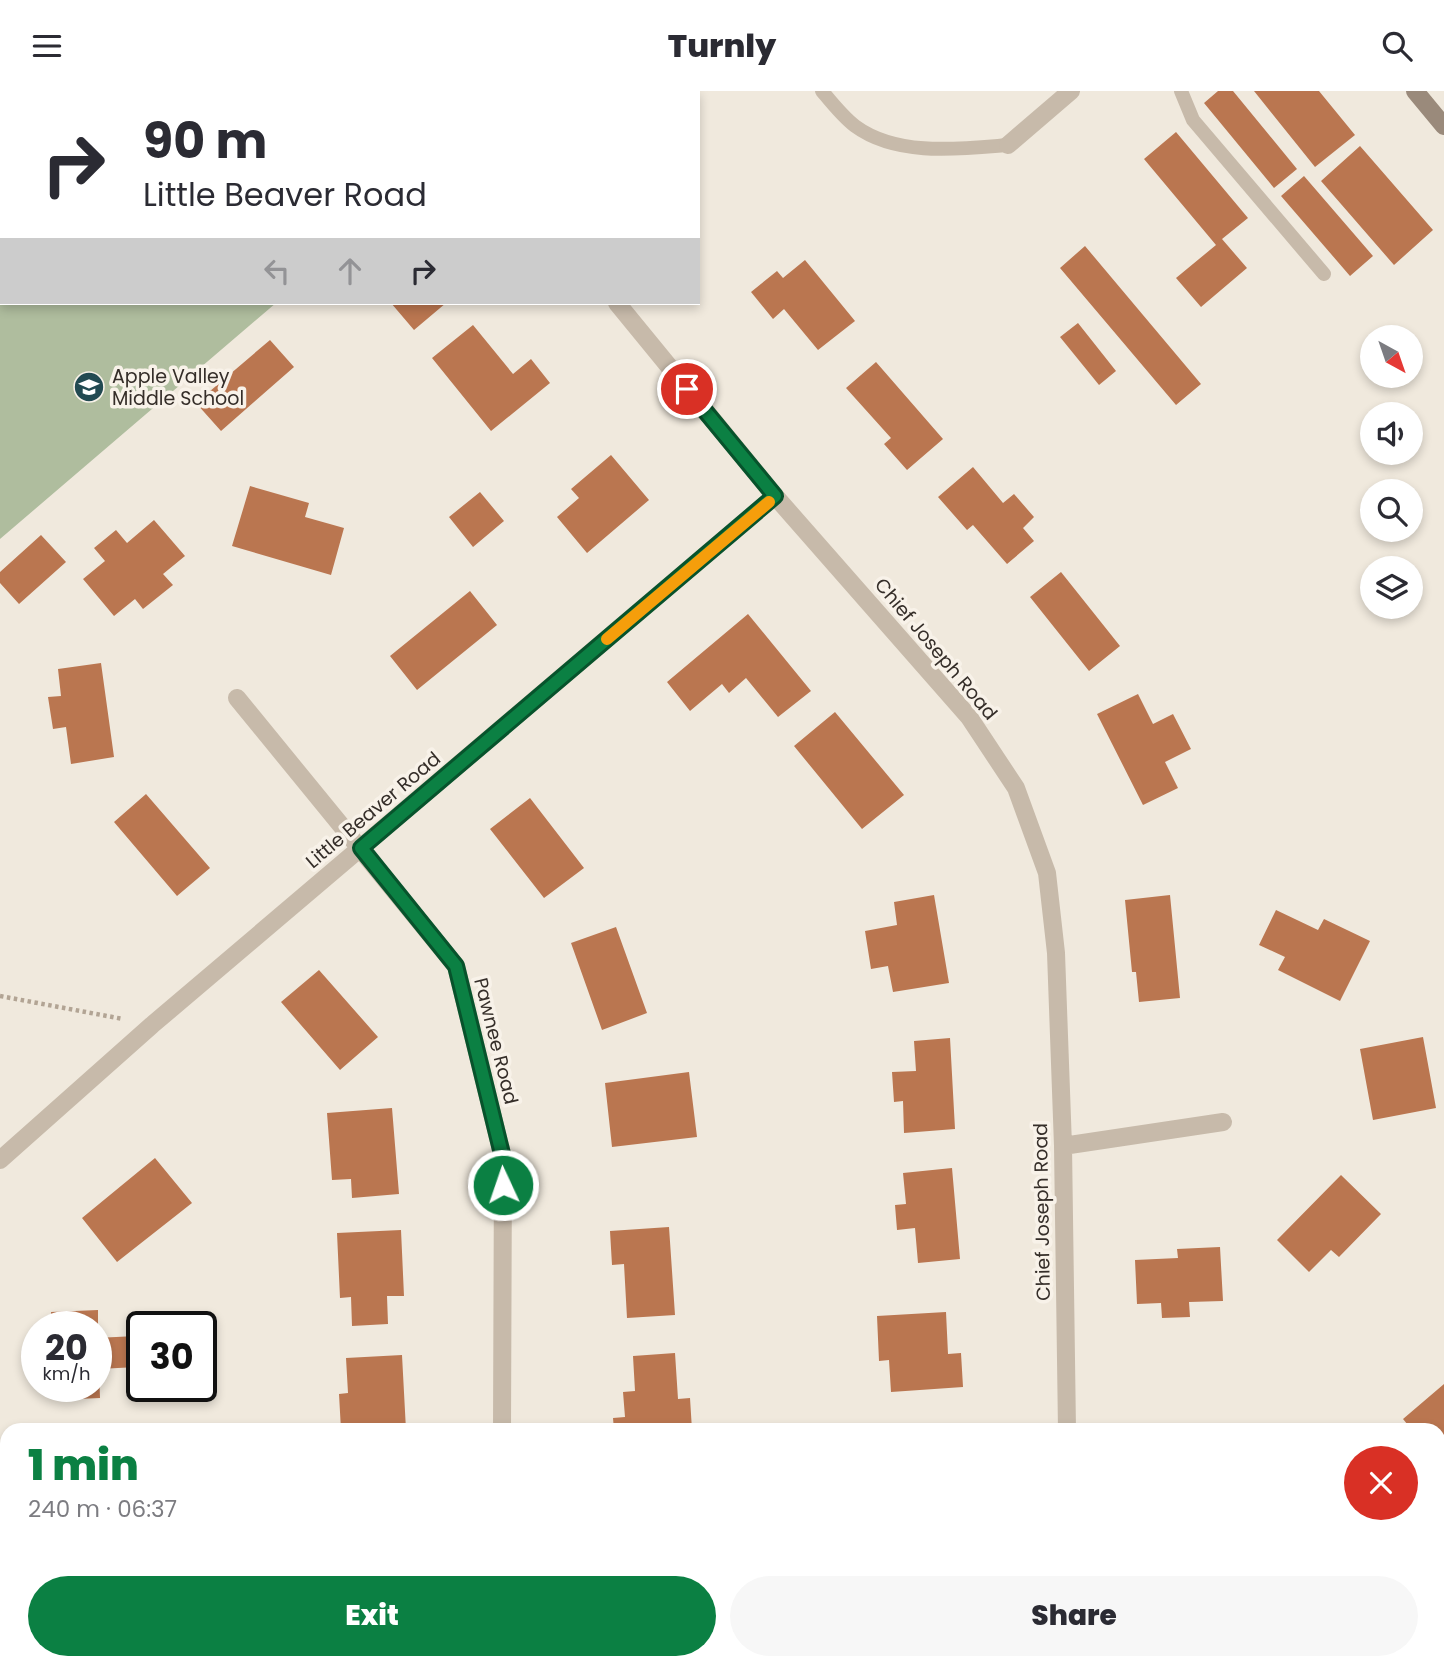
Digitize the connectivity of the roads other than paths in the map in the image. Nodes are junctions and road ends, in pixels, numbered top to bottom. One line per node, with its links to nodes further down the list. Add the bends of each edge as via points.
1 (822, 91): 6 (lane, via 856,127 880,139 943,150)
2 (1071, 91): 6 (street)
3 (1181, 91): 7 (lane, via 1193,120)
4 (1415, 91): 5 (main road)
5 (1444, 126)
6 (1008, 145)
7 (1324, 274)
8 (619, 305): 9 (street, Chief Joseph Road)
9 (775, 496): 11 (street, Little Beaver Road); 13 (street, Chief Joseph Road, via 961,707 1016,788 1047,873 1056,953)
10 (237, 698): 11 (street, Pawnee Road)
11 (361, 848): 14 (street, Little Beaver Road); 15 (street, Pawnee Road, via 456,966 503,1158)
12 (1223, 1122): 13 (street)
13 (1063, 1146): 16 (street, Chief Joseph Road)
14 (0, 1160)
15 (502, 1423)
16 (1067, 1423)

